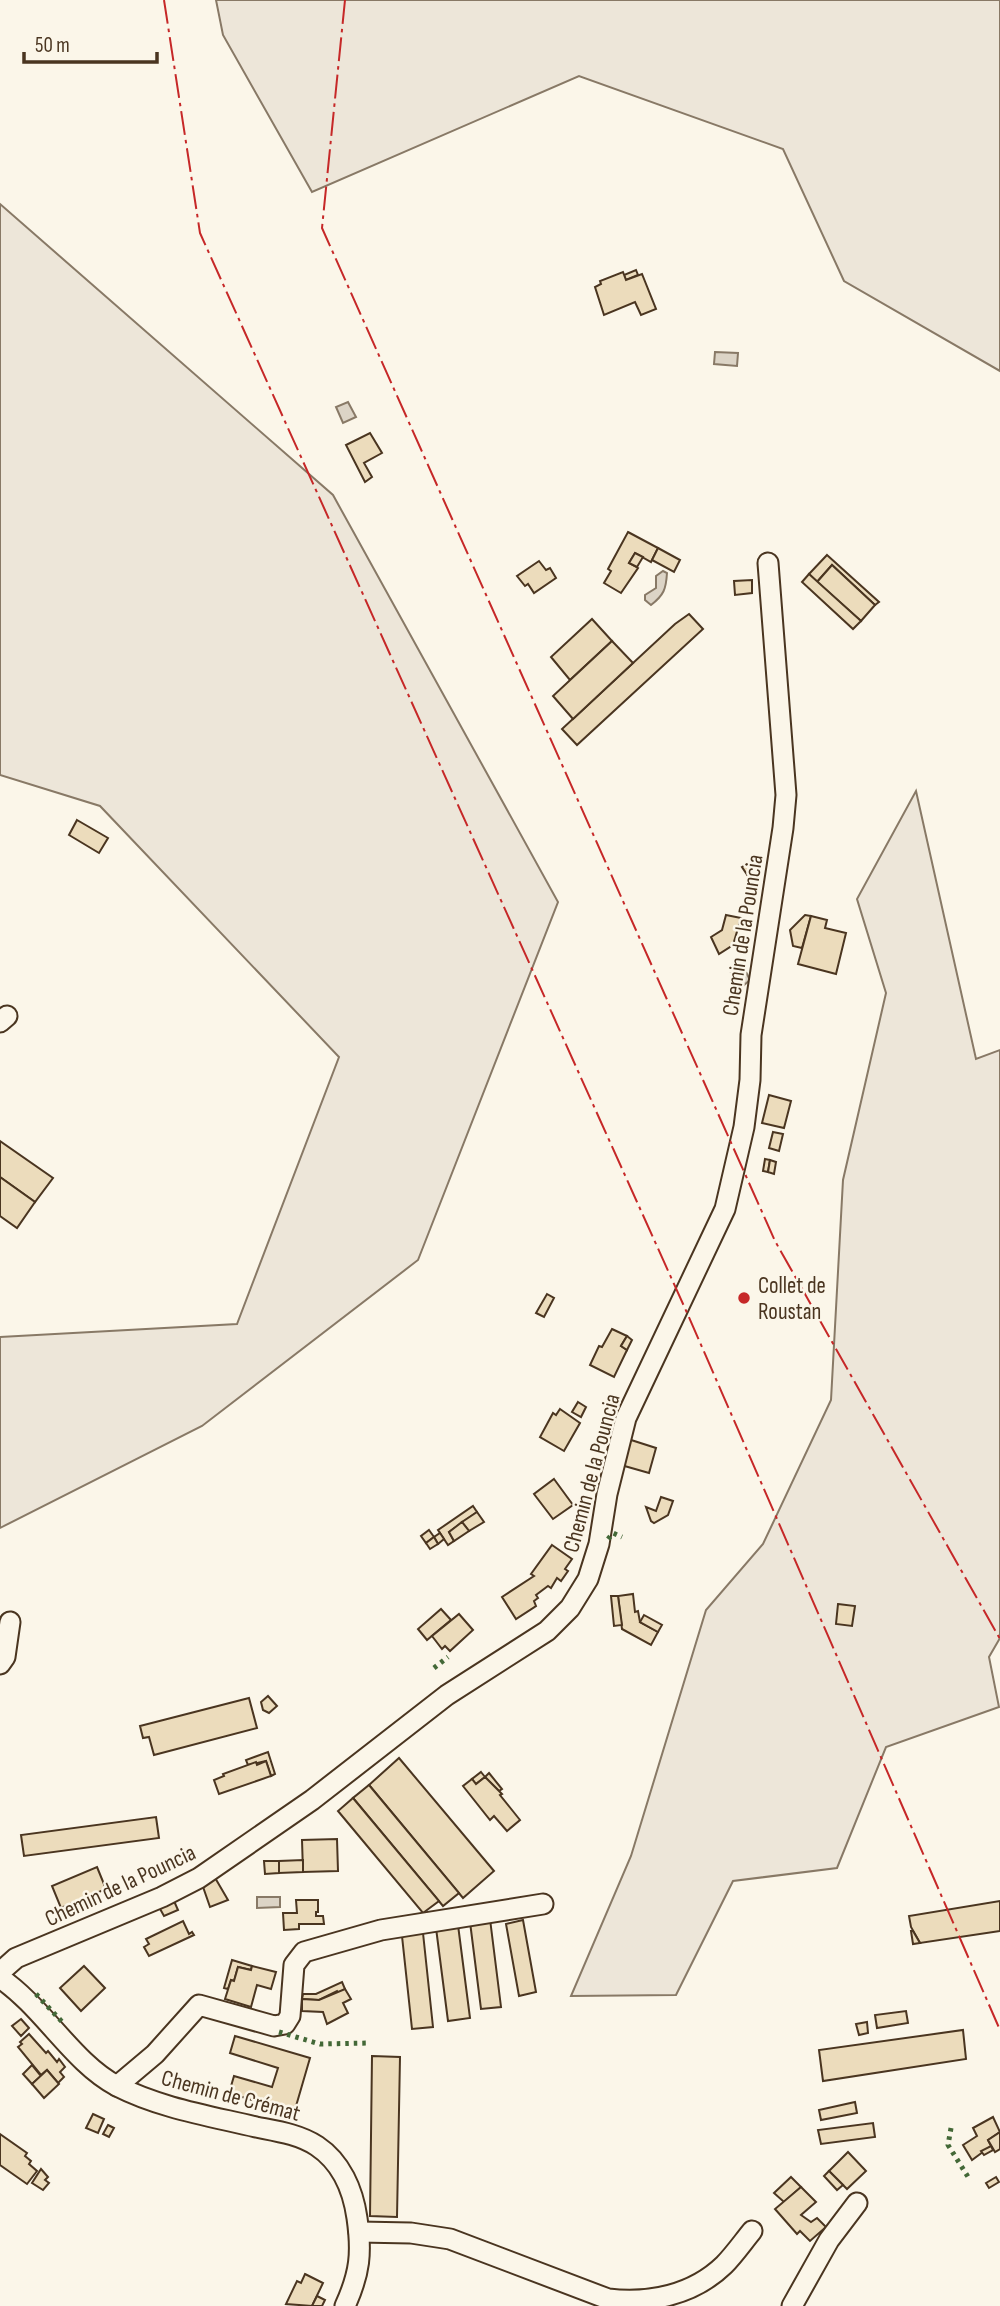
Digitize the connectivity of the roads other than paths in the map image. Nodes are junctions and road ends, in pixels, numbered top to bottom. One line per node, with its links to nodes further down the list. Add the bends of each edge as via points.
1 (768, 564): 5 (street, Chemin de la Pouncia, via 786,795 751,1035 744,1127 725,1209 626,1418 588,1579 547,1631 447,1695 232,1857 162,1897 16,1958)
2 (10, 1622): 3 (street)
3 (0, 1664)
4 (544, 1904): 7 (street, via 382,1930 304,1952 294,1965 290,2016 285,2024 274,2026 199,2005 155,2054)
5 (0, 1972)
6 (0, 1978): 7 (street, Chemin de Crémat)
7 (117, 2086): 10 (street, Chemin de Crémat, via 154,2101 296,2136 317,2146 348,2182)
8 (857, 2203): 12 (street, via 829,2240)
9 (752, 2231): 10 (street, via 711,2276 675,2294 632,2302 608,2300 450,2239)
10 (359, 2232): 11 (street, Chemin de Crémat, via 357,2280)
11 (345, 2306)
12 (792, 2306)

